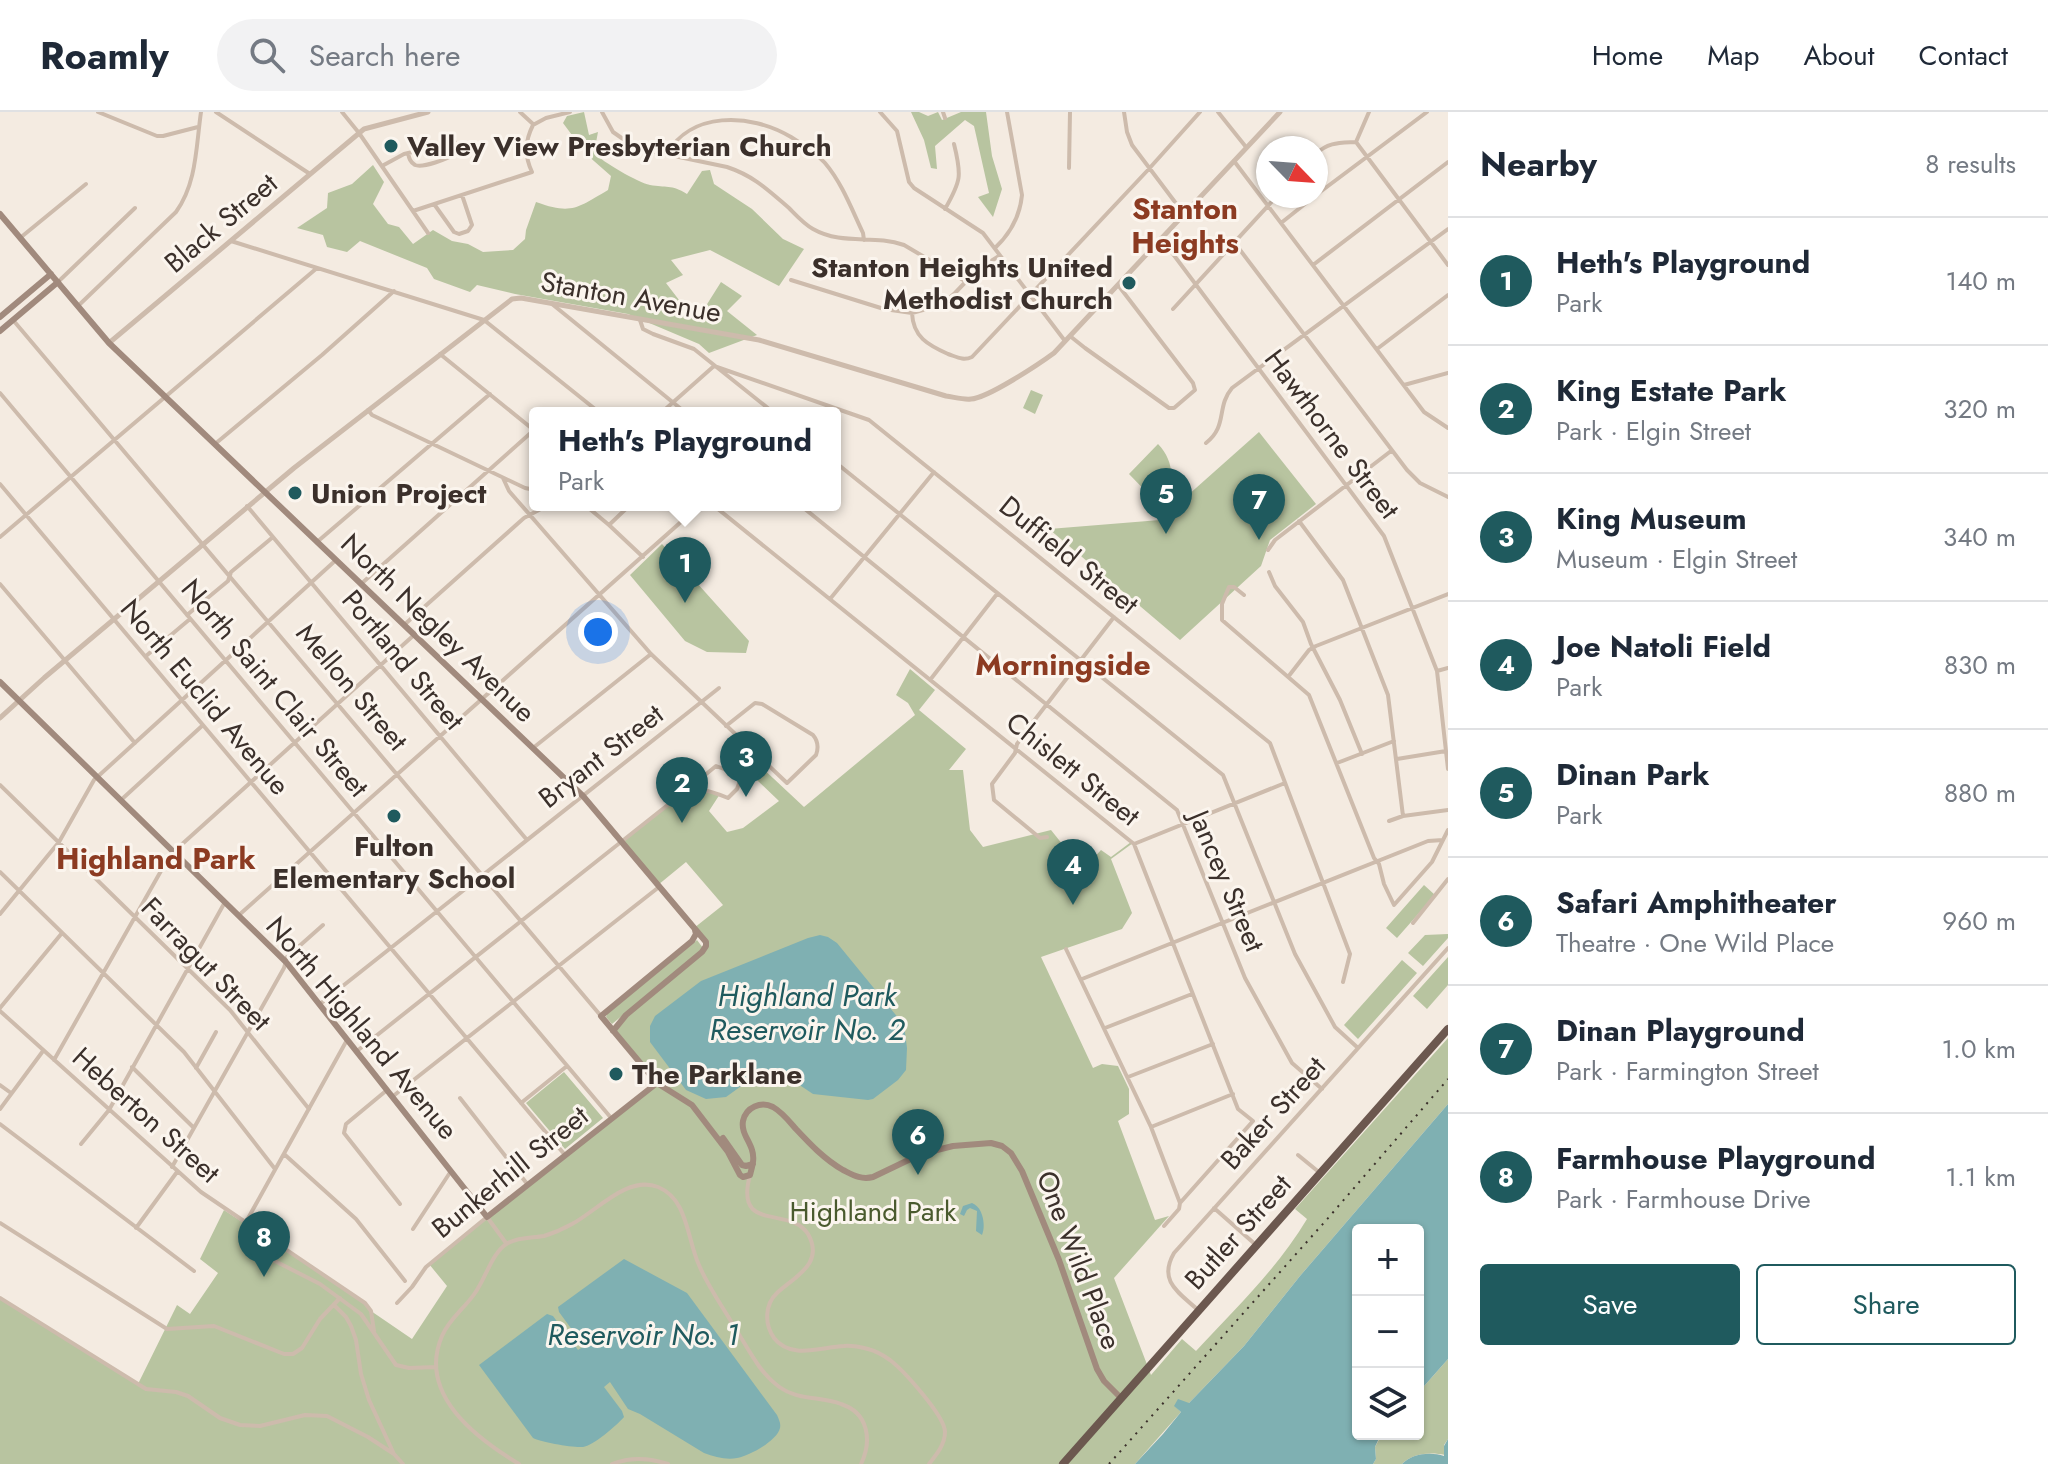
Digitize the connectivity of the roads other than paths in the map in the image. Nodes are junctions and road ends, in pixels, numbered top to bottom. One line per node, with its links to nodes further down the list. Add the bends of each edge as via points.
1 (98, 112): 21 (street, via 157,136)
2 (201, 112): 21 (street)
3 (216, 112): 36 (street)
4 (428, 112): 19 (street)
5 (520, 112): 20 (street)
6 (570, 112): 20 (street)
7 (602, 112): 29 (street, via 623,141)
8 (880, 112): 47 (street, via 897,131 909,182)
9 (1007, 112): 60 (street, via 1021,207)
10 (1070, 112): 35 (street)
11 (1124, 112): 34 (street, via 1132,145)
12 (1200, 112): 34 (street)
13 (1218, 112): 27 (street)
14 (1280, 112): 27 (street, Stanton Avenue)
15 (1369, 112): 24 (street)
16 (1427, 112): 30 (street)
17 (346, 113): 23 (street)
18 (729, 113): 56 (street, via 770,125 815,154 831,171)
19 (411, 114): 23 (street)
20 (533, 125): 40 (street, via 526,144 532,172)
21 (199, 126): 76 (street, via 185,199)
22 (686, 126): 29 (street)
23 (359, 133): 33 (street); 36 (street, Black Street)
24 (1356, 142): 26 (street); 30 (street)
25 (954, 144): 47 (street, via 959,183)
26 (1328, 144)
27 (1247, 148): 31 (street, Stanton Avenue)
28 (408, 153): 28 (street, via 419,166 450,158 455,142); 33 (street)
29 (667, 154): 56 (street, via 741,172 760,182 810,228 840,239)
30 (1367, 157): 38 (street); 41 (street)
31 (1234, 161): 39 (street); 50 (street, Stanton Avenue)
32 (1448, 162): 41 (street)
33 (381, 167): 48 (street)
34 (1150, 167): 50 (street); 72 (street)
35 (1069, 168)
36 (310, 174): 57 (street, Black Street)
37 (86, 184): 54 (street)
38 (1328, 186)
39 (1256, 190)
40 (462, 195): 42 (street); 42 (street, via 472,225 459,234)
41 (1399, 199): 59 (street); 62 (street)
42 (434, 204): 48 (street)
43 (135, 208): 68 (street)
44 (1266, 208): 58 (street)
45 (1270, 208): 51 (street)
46 (1300, 208): 51 (street)
47 (945, 209): 60 (street, via 975,227)
48 (413, 211): 53 (street)
49 (0, 214): 54 (main road, North Negley Avenue)
50 (1184, 214): 55 (street, Stanton Avenue)
51 (1281, 223): 62 (street)
52 (1448, 229): 59 (street)
53 (428, 233)
54 (20, 238): 65 (main road, North Negley Avenue)
55 (1161, 238): 69 (street, Hawthorne Street); 70 (street, Stanton Avenue)
56 (864, 240): 67 (street, via 904,245)
57 (231, 241): 64 (street); 87 (street, Black Street)
58 (1234, 242): 69 (street); 84 (street)
59 (1431, 242): 63 (street); 75 (street)
60 (995, 248): 61 (street)
61 (999, 256): 67 (street); 72 (street)
62 (1312, 265): 75 (street)
63 (1448, 265)
64 (317, 268): 71 (street); 96 (street)
65 (51, 274): 68 (main road, North Negley Avenue); 79 (main road)
66 (791, 280): 78 (street)
67 (965, 281): 78 (street, via 941,305)
68 (58, 282): 76 (main road, North Negley Avenue); 80 (main road)
69 (1196, 284): 77 (street); 91 (street, Hawthorne Street)
70 (1118, 285): 85 (street, Stanton Avenue); 85 (street, via 1196,388 1172,409)
71 (394, 291): 81 (street); 110 (street)
72 (1029, 294): 78 (street, via 966,360 929,346 915,331); 86 (street)
73 (1448, 295): 88 (street)
74 (552, 304): 81 (street, Stanton Avenue, via 515,298); 82 (street, Stanton Avenue); 97 (street)
75 (1343, 305): 84 (street); 88 (street)
76 (78, 306): 87 (main road, North Negley Avenue)
77 (1173, 309)
78 (912, 313)
79 (0, 317)
80 (13, 320): 83 (main road); 108 (street, Mellon Street)
81 (484, 320): 89 (street, Stanton Avenue); 98 (street)
82 (640, 320): 86 (street, Stanton Avenue, via 759,340 946,396 973,399 1028,371); 90 (street, via 643,329 694,349)
83 (0, 331)
84 (1304, 335): 91 (street); 112 (street)
85 (1070, 336): 86 (street, Stanton Avenue)
86 (1065, 341)
87 (109, 343): 96 (main road, North Negley Avenue)
88 (1376, 350): 93 (street)
89 (440, 354): 95 (street); 103 (street, Stanton Avenue)
90 (714, 366): 97 (street); 101 (street); 102 (street, Duffield Street)
91 (1259, 369): 109 (street, via 1232,388 1220,427); 119 (street, Hawthorne Street)
92 (1448, 373): 93 (street)
93 (1403, 385): 106 (street, via 1424,412)
94 (0, 393): 116 (street, North Saint Clair Street)
95 (490, 394): 105 (street); 111 (street)
96 (166, 398): 108 (street); 110 (main road, North Negley Avenue)
97 (673, 403): 99 (street); 100 (street)
98 (593, 407)
99 (668, 407)
100 (678, 407)
101 (766, 407)
102 (832, 407)
103 (368, 410): 111 (street); 121 (street, Stanton Avenue)
104 (841, 410): 115 (street, Duffield Street, via 869,420)
105 (529, 426)
106 (1448, 428)
107 (529, 436): 114 (street)
108 (115, 441): 116 (street); 138 (street, Mellon Street)
109 (1206, 443)
110 (215, 444): 121 (main road, North Negley Avenue)
111 (432, 444): 114 (street); 137 (street)
112 (1391, 451): 119 (street); 122 (street, via 1420,483)
113 (841, 467): 131 (street)
114 (489, 471): 117 (street); 148 (street)
115 (934, 472): 131 (street); 156 (street, Duffield Street)
116 (71, 478): 132 (street); 145 (street, North Saint Clair Street)
117 (503, 478): 120 (street); 130 (street)
118 (0, 484): 132 (street, North Euclid Avenue)
119 (1346, 486): 133 (street); 154 (street, Hawthorne Street, via 1384,536)
120 (529, 489)
121 (265, 492): 123 (street, Stanton Avenue); 137 (main road, North Negley Avenue)
122 (1448, 497)
123 (247, 506): 136 (street, Portland Street); 138 (street, Stanton Avenue)
124 (535, 511): 130 (street)
125 (592, 511): 134 (street)
126 (624, 511): 134 (street)
127 (693, 511): 140 (street)
128 (720, 511): 153 (street, Chislett Street)
129 (808, 511): 141 (street, Jancey Street)
130 (529, 514): 152 (street); 159 (street)
131 (900, 514): 141 (street); 149 (street)
132 (26, 515): 135 (street); 157 (street, North Euclid Avenue)
133 (1299, 521): 139 (street); 160 (street, via 1343,580)
134 (609, 525): 140 (street)
135 (0, 537)
136 (273, 537): 144 (street); 146 (street, Portland Street)
137 (317, 542): 142 (main road, North Negley Avenue)
138 (203, 544): 144 (street, Mellon Street); 145 (street, Stanton Avenue)
139 (1268, 550)
140 (643, 557): 152 (street)
141 (865, 557): 153 (street); 162 (street, Jancey Street)
142 (336, 560): 146 (street); 148 (main road, North Negley Avenue)
143 (1269, 572): 163 (street, via 1303,622)
144 (230, 576): 155 (street); 158 (street, Mellon Street)
145 (159, 581): 155 (street, North Saint Clair Street); 157 (street, Stanton Avenue)
146 (311, 583): 158 (street); 169 (street, Portland Street)
147 (0, 584): 166 (street)
148 (361, 584): 159 (main road, North Negley Avenue)
149 (997, 594): 162 (street); 167 (street)
150 (1448, 594): 154 (street)
151 (1244, 595): 172 (street, via 1229,587 1222,620)
152 (600, 596): 164 (street); 178 (street)
153 (830, 599): 173 (street, Chislett Street)
154 (1412, 609): 160 (street); 171 (street, Hawthorne Street)
155 (188, 617): 165 (street); 168 (street, North Saint Clair Street)
156 (1114, 617): 167 (street); 200 (street, Duffield Street, via 1270,743)
157 (114, 619): 165 (street, North Euclid Avenue); 166 (street, Stanton Avenue)
158 (268, 622): 168 (street); 180 (street, Mellon Street)
159 (404, 625): 161 (main road, North Negley Avenue)
160 (1362, 628): 163 (street); 186 (street, via 1388,695)
161 (414, 635): 169 (street); 178 (main road, North Negley Avenue)
162 (963, 637): 173 (street); 181 (street, Jancey Street)
163 (1313, 648): 172 (street); 192 (street)
164 (651, 654): 179 (street); 189 (street)
165 (145, 656): 177 (street, North Euclid Avenue)
166 (65, 660): 176 (street, Stanton Avenue); 187 (street)
167 (1081, 660): 181 (street); 206 (street, via 1223,775)
168 (226, 661): 177 (street); 188 (street, North Saint Clair Street)
169 (381, 666): 180 (street); 185 (street, Portland Street)
170 (1448, 668): 171 (street)
171 (1437, 671): 191 (street, Hawthorne Street)
172 (1288, 677): 194 (street, via 1309,695)
173 (930, 680): 190 (street, Chislett Street)
174 (0, 682): 176 (main road, North Highland Avenue)
175 (719, 688): 179 (street, Bryant Street)
176 (18, 700): 182 (street, Stanton Avenue); 197 (main road, North Highland Avenue)
177 (182, 700): 183 (street, North Euclid Avenue); 187 (street)
178 (482, 700): 185 (street); 189 (main road, North Negley Avenue)
179 (701, 702): 184 (street); 204 (street, Bryant Street)
180 (338, 704): 188 (street); 196 (street, Mellon Street)
181 (1047, 704): 190 (street); 211 (street, Jancey Street, via 1177,810)
182 (0, 718)
183 (203, 725): 199 (street, North Euclid Avenue); 205 (street)
184 (726, 726): 184 (street, via 755,703 762,704 813,735 816,755 788,784)
185 (440, 736): 196 (street); 214 (street, Portland Street)
186 (1394, 741): 192 (street); 193 (street)
187 (135, 743): 197 (street)
188 (295, 743): 199 (street); 208 (street, North Saint Clair Street)
189 (533, 748): 204 (main road, North Negley Avenue)
190 (1016, 749): 213 (street, via 992,784 994,800 1040,838); 218 (street, Chislett Street)
191 (1446, 751): 193 (street); 195 (street, Hawthorne Street)
192 (1362, 754): 194 (street)
193 (1396, 759): 209 (street)
194 (1337, 763): 221 (street)
195 (1448, 769)
196 (397, 775): 208 (street); 223 (street, Mellon Street)
197 (98, 777): 205 (main road, North Highland Avenue); 216 (street)
198 (699, 780): 202 (street); 202 (street, via 718,766 740,781 728,798); 203 (street)
199 (251, 782): 219 (street); 220 (street, North Euclid Avenue)
200 (1285, 783): 206 (street); 225 (street, Duffield Street)
201 (0, 785): 216 (street, Farragut Street)
202 (703, 789): 203 (street)
203 (683, 793): 217 (street)
204 (583, 796): 214 (street, Bryant Street); 217 (main road, North Negley Avenue)
205 (121, 800): 219 (main road, North Highland Avenue)
206 (1235, 803): 211 (street); 229 (street)
207 (1448, 810): 209 (street)
208 (354, 813): 220 (street); 230 (street, North Saint Clair Street)
209 (1403, 816): 210 (street)
210 (1389, 821)
211 (1183, 824): 218 (street); 235 (street, Jancey Street)
212 (1448, 830): 215 (street)
213 (1047, 837)
214 (527, 840): 223 (street, Bryant Street)
215 (1443, 840): 221 (street); 221 (street, via 1432,862 1394,905)
216 (59, 842): 227 (street); 233 (street, Farragut Street)
217 (621, 842): 226 (main road, North Negley Avenue); 234 (street)
218 (1134, 844): 240 (street, Chislett Street)
219 (174, 851): 228 (main road, North Highland Avenue); 233 (street)
220 (310, 852): 232 (street); 241 (street, North Euclid Avenue)
221 (1377, 861): 225 (street)
222 (0, 872): 227 (street)
223 (482, 876): 230 (street, Bryant Street); 234 (street, Mellon Street)
224 (1448, 879): 236 (street)
225 (1324, 882): 229 (street); 250 (street, Duffield Street, via 1350,954)
226 (659, 887): 238 (main road, North Negley Avenue); 246 (street)
227 (19, 891): 231 (street); 239 (street)
228 (225, 902): 232 (main road, North Highland Avenue); 247 (street)
229 (1274, 903): 235 (street); 266 (street, via 1335,1027)
230 (437, 911): 241 (street, Bryant Street); 244 (street, North Saint Clair Street)
231 (0, 914)
232 (239, 915): 245 (main road, North Highland Avenue)
233 (135, 917): 247 (street, Farragut Street); 248 (street)
234 (520, 922): 244 (street); 246 (street, Mellon Street)
235 (1223, 923): 240 (street); 276 (street, Jancey Street, via 1245,978 1292,1063)
236 (1413, 923)
237 (323, 925): 245 (street)
238 (695, 930): 256 (main road, via 692,941); 260 (main road, North Negley Avenue, via 706,942 702,952)
239 (62, 933): 248 (street); 255 (street)
240 (1172, 943): 249 (street); 252 (street, Chislett Street)
241 (391, 948): 251 (street, North Euclid Avenue); 254 (street, Bryant Street)
242 (1448, 948): 266 (street, Baker Street)
243 (1066, 949): 249 (street)
244 (476, 957): 251 (street); 253 (street, North Saint Clair Street)
245 (286, 962): 254 (main road, North Highland Avenue); 262 (street)
246 (558, 966): 253 (street); 256 (street, Mellon Street)
247 (188, 969): 257 (street); 262 (street, Farragut Street)
248 (103, 973): 257 (street); 269 (street)
249 (1082, 979): 258 (street)
250 (1343, 982)
251 (429, 994): 263 (street, North Euclid Avenue); 268 (street)
252 (1192, 994): 258 (street); 265 (street, Chislett Street)
253 (513, 1002): 263 (street); 270 (street, North Saint Clair Street)
254 (320, 1004): 264 (main road, North Highland Avenue)
255 (0, 1010): 267 (street, Heberton Street)
256 (601, 1016): 260 (main road, Mellon Street)
257 (156, 1025): 271 (street); 272 (street)
258 (1105, 1028): 273 (street)
259 (1448, 1029): 301 (highway, Butler Street)
260 (613, 1031): 274 (main road, Mellon Street)
261 (216, 1032): 272 (street)
262 (248, 1032): 278 (street); 285 (street, Farragut Street)
263 (467, 1038): 281 (street); 283 (street, North Euclid Avenue)
264 (347, 1040): 268 (main road, North Highland Avenue); 285 (street)
265 (1213, 1044): 273 (street); 280 (street, Chislett Street)
266 (1358, 1048): 276 (street, Baker Street)
267 (43, 1051): 269 (street, Heberton Street); 279 (street)
268 (356, 1051): 277 (main road, North Highland Avenue)
269 (54, 1060): 286 (street, Heberton Street)
270 (567, 1066): 283 (street); 287 (street, North Saint Clair Street)
271 (132, 1067): 286 (street); 291 (street)
272 (196, 1068): 278 (street)
273 (1128, 1077): 290 (street)
274 (657, 1083): 287 (main road, Bunkerhill Street); 289 (main road, via 689,1102)
275 (0, 1085): 279 (street)
276 (1322, 1089): 306 (street, Baker Street)
277 (387, 1090): 281 (main road, North Highland Avenue); 305 (street, via 346,1124 344,1133)
278 (214, 1091): 291 (street); 298 (street)
279 (12, 1094): 284 (street)
280 (1233, 1094): 290 (street); 304 (street, Chislett Street, via 1238,1109 1253,1121)
281 (392, 1097): 299 (main road, North Highland Avenue)
282 (460, 1098): 303 (street)
283 (521, 1103): 294 (street, North Euclid Avenue)
284 (0, 1109)
285 (309, 1109): 293 (street)
286 (109, 1110): 292 (street); 297 (street, Heberton Street)
287 (612, 1119): 294 (main road, Bunkerhill Street)
288 (0, 1124): 311 (street)
289 (710, 1126): 296 (main road, via 742,1165); 302 (main road, via 740,1175)
290 (1151, 1127): 304 (street)
291 (194, 1128): 297 (street)
292 (81, 1144)
293 (284, 1154): 298 (street); 316 (street, via 356,1219)
294 (565, 1155): 303 (main road, Bunkerhill Street)
295 (1298, 1155): 301 (street)
296 (753, 1164): 302 (main road, One Wild Place); 324 (main road, One Wild Place, via 743,1121 758,1105 780,1112 814,1149 862,1178 928,1151 971,1143 1002,1146 1022,1171 1097,1369)
297 (172, 1167): 300 (street, Heberton Street)
298 (275, 1169): 308 (street)
299 (451, 1171): 307 (main road, North Highland Avenue); 312 (street)
300 (177, 1172): 308 (street, Heberton Street); 311 (street)
301 (1320, 1173): 314 (highway, Butler Street)
302 (750, 1175): 331 (street, via 747,1187 755,1211 797,1223 811,1244 807,1267 768,1309 774,1338 799,1351 865,1348 893,1362 943,1422 943,1445)
303 (528, 1185): 307 (main road, Bunkerhill Street)
304 (1180, 1203): 310 (street)
305 (400, 1204)
306 (1214, 1208): 314 (street); 321 (street, Baker Street, via 1174,1253 1168,1268 1174,1288)
307 (487, 1217): 313 (street, North Highland Avenue); 319 (street, Bunkerhill Street, via 426,1267)
308 (246, 1222): 318 (street, via 243,1229 269,1258); 322 (street, Heberton Street, via 365,1303)
309 (0, 1223): 320 (street, via 167,1329 214,1326 272,1351 293,1354)
310 (1164, 1226)
311 (136, 1228): 315 (street)
312 (413, 1229)
313 (506, 1244): 323 (street, via 448,1326); 330 (street, via 560,1230 630,1187 662,1189 677,1202 704,1277 767,1376 796,1396 840,1403 860,1416 868,1440)
314 (1256, 1245): 321 (highway, Butler Street)
315 (194, 1271)
316 (405, 1281)
317 (0, 1298): 325 (street, via 151,1391 188,1396 240,1425 327,1416)
318 (340, 1298): 320 (street); 322 (street)
319 (397, 1303)
320 (334, 1305): 325 (street, via 351,1326 369,1400)
321 (1198, 1310): 324 (highway, Butler Street)
322 (374, 1331): 323 (street, via 396,1365)
323 (436, 1366): 327 (street, via 453,1410)
324 (1121, 1398): 332 (highway, Butler Street)
325 (394, 1454): 326 (street)
326 (403, 1464)
327 (519, 1464)
328 (612, 1464): 329 (street, via 640,1459)
329 (668, 1464)
330 (861, 1464)
331 (929, 1464)
332 (1063, 1464)

